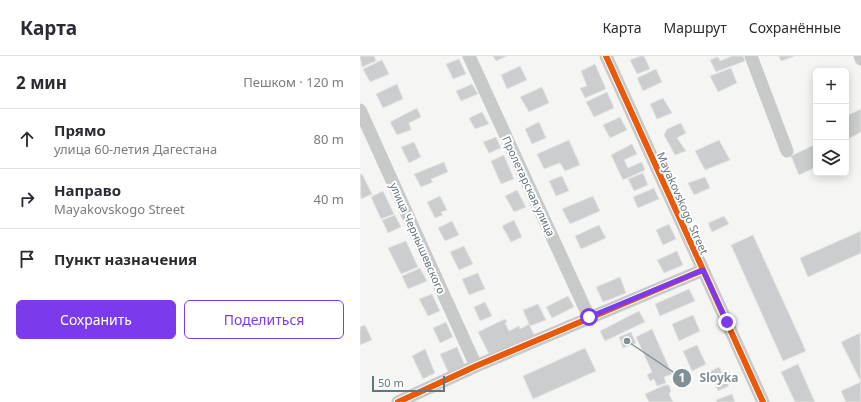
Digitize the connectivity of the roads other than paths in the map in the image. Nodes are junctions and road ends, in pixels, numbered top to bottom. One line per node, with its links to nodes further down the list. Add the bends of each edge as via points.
1 (469, 56): 7 (street, Пролетарская улица)
2 (606, 56): 6 (street, Mayakovskogo Street)
3 (751, 56): 5 (street)
4 (360, 110): 8 (street, улица Чернышевского)
5 (787, 151)
6 (703, 270): 7 (street); 10 (street, Mayakovskogo Street)
7 (589, 317): 8 (street)
8 (476, 366): 9 (street)
9 (398, 402)
10 (763, 402)

